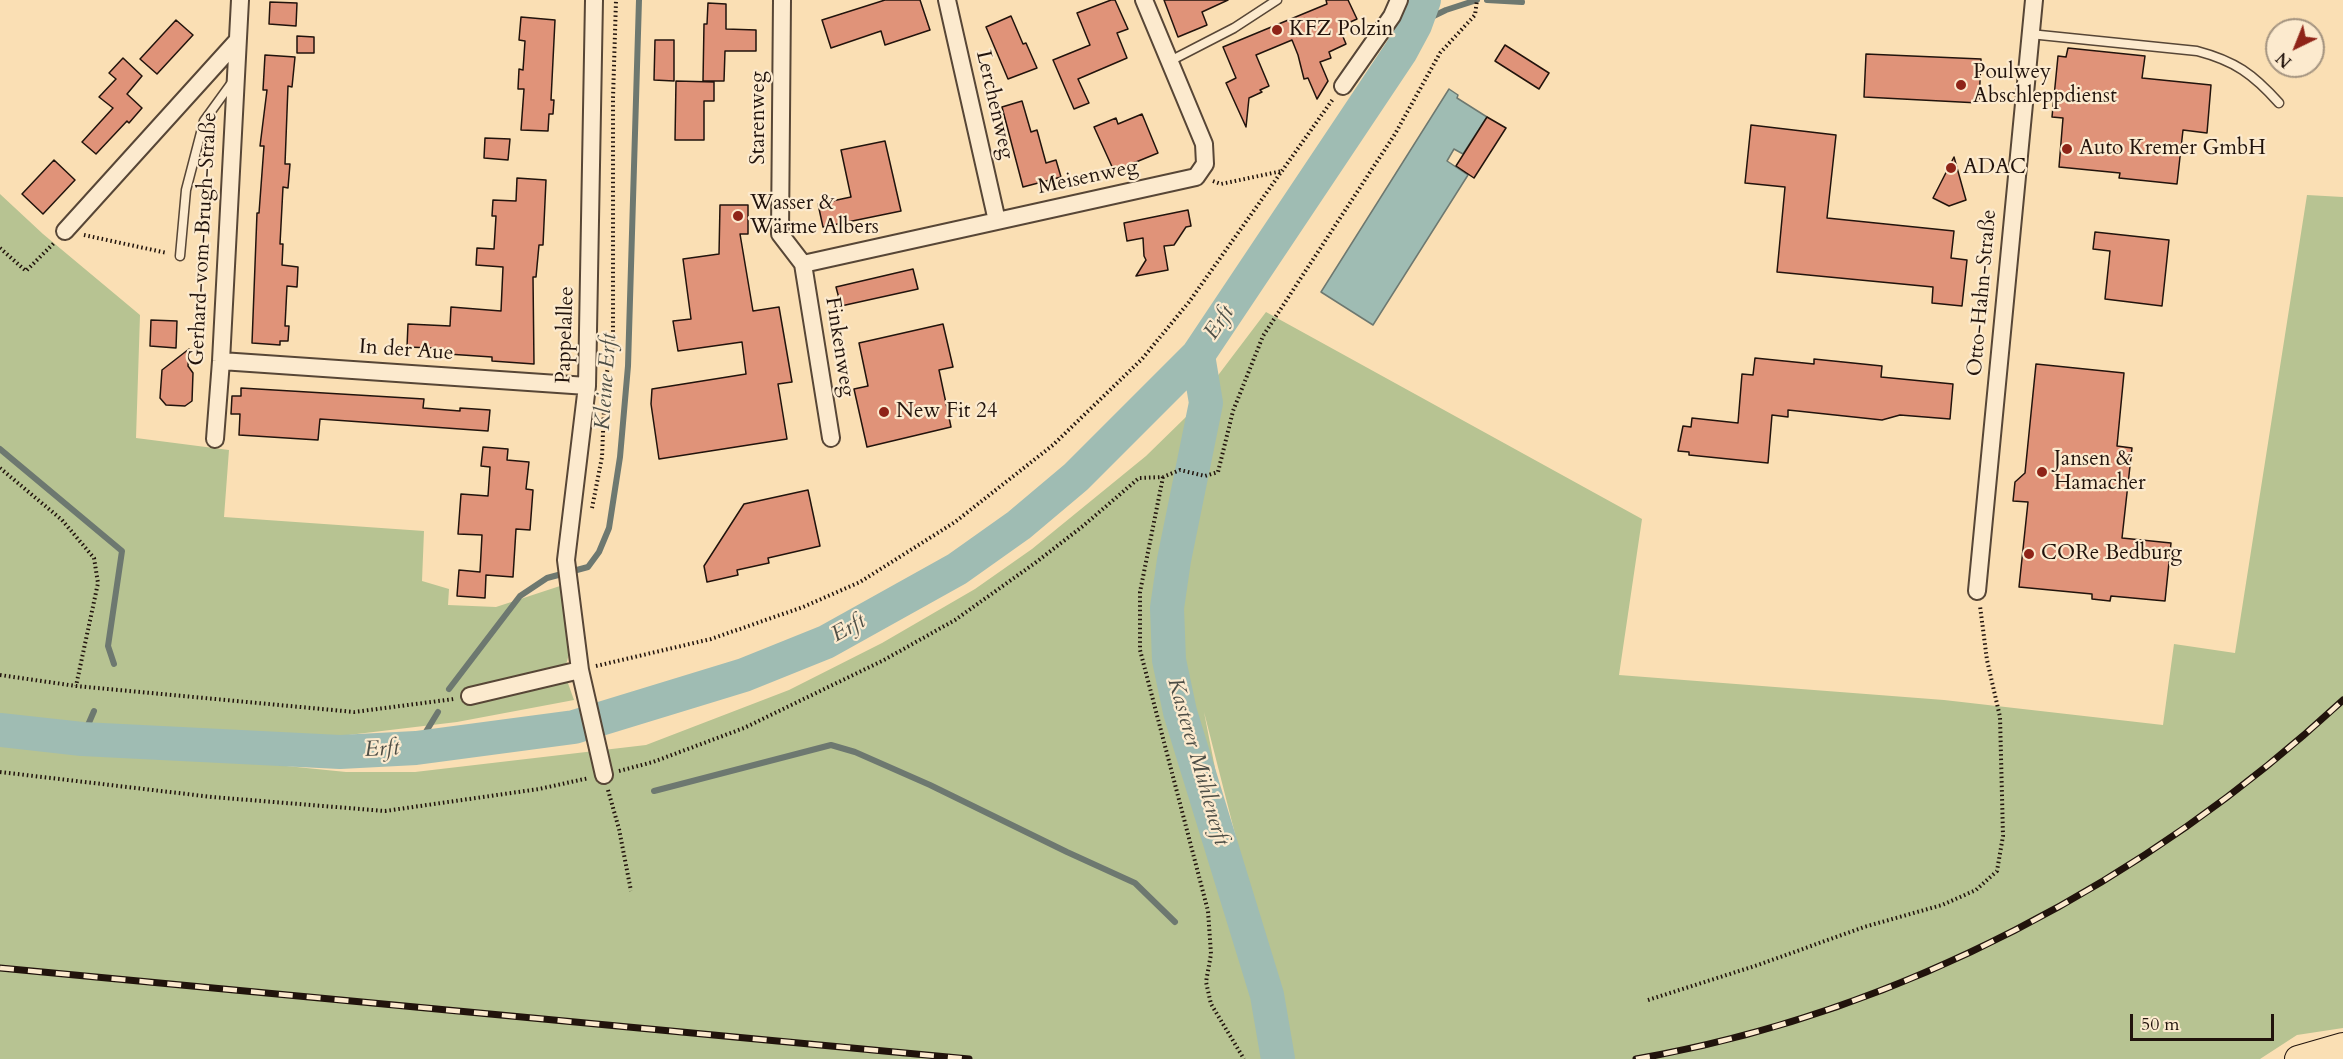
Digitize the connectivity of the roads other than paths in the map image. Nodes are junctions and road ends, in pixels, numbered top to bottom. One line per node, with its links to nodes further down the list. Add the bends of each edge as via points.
1 (240, 0): 10 (street, Gerhard-vom-Brugh-Straße)
2 (594, 0): 20 (street, Pappelallee)
3 (782, 0): 18 (street, Starenweg, via 780,234)
4 (947, 0): 15 (street, Lerchenweg)
5 (1144, 0): 11 (street)
6 (1277, 0): 11 (lane, via 1234,28)
7 (1399, 0): 13 (street)
8 (2034, 0): 9 (street, Otto-Hahn-Straße)
9 (2031, 34): 14 (lane, via 2218,56 2261,83); 23 (street, Otto-Hahn-Straße)
10 (237, 41): 12 (street, Gerhard-vom-Brugh-Straße); 16 (street, Gerhard-vom-Brugh-Straße)
11 (1170, 61): 15 (street, Meisenweg, via 1204,144 1204,164 1196,177)
12 (235, 78): 17 (lane, via 204,121 186,190); 19 (street, Gerhard-vom-Brugh-Straße)
13 (1343, 86)
14 (2279, 104)
15 (997, 221): 18 (street, Meisenweg)
16 (65, 231)
17 (180, 256)
18 (803, 264): 21 (street, Finkenweg)
19 (221, 361): 20 (street, In der Aue); 22 (street, Gerhard-vom-Brugh-Straße)
20 (587, 386): 24 (street, Pappelallee, via 566,560)
21 (831, 438)
22 (215, 439)
23 (1977, 591)
24 (580, 670): 25 (street); 26 (street, Pappelallee)
25 (470, 696)
26 (604, 775)
27 (2343, 1046): 28 (main road)
28 (2298, 1059)

